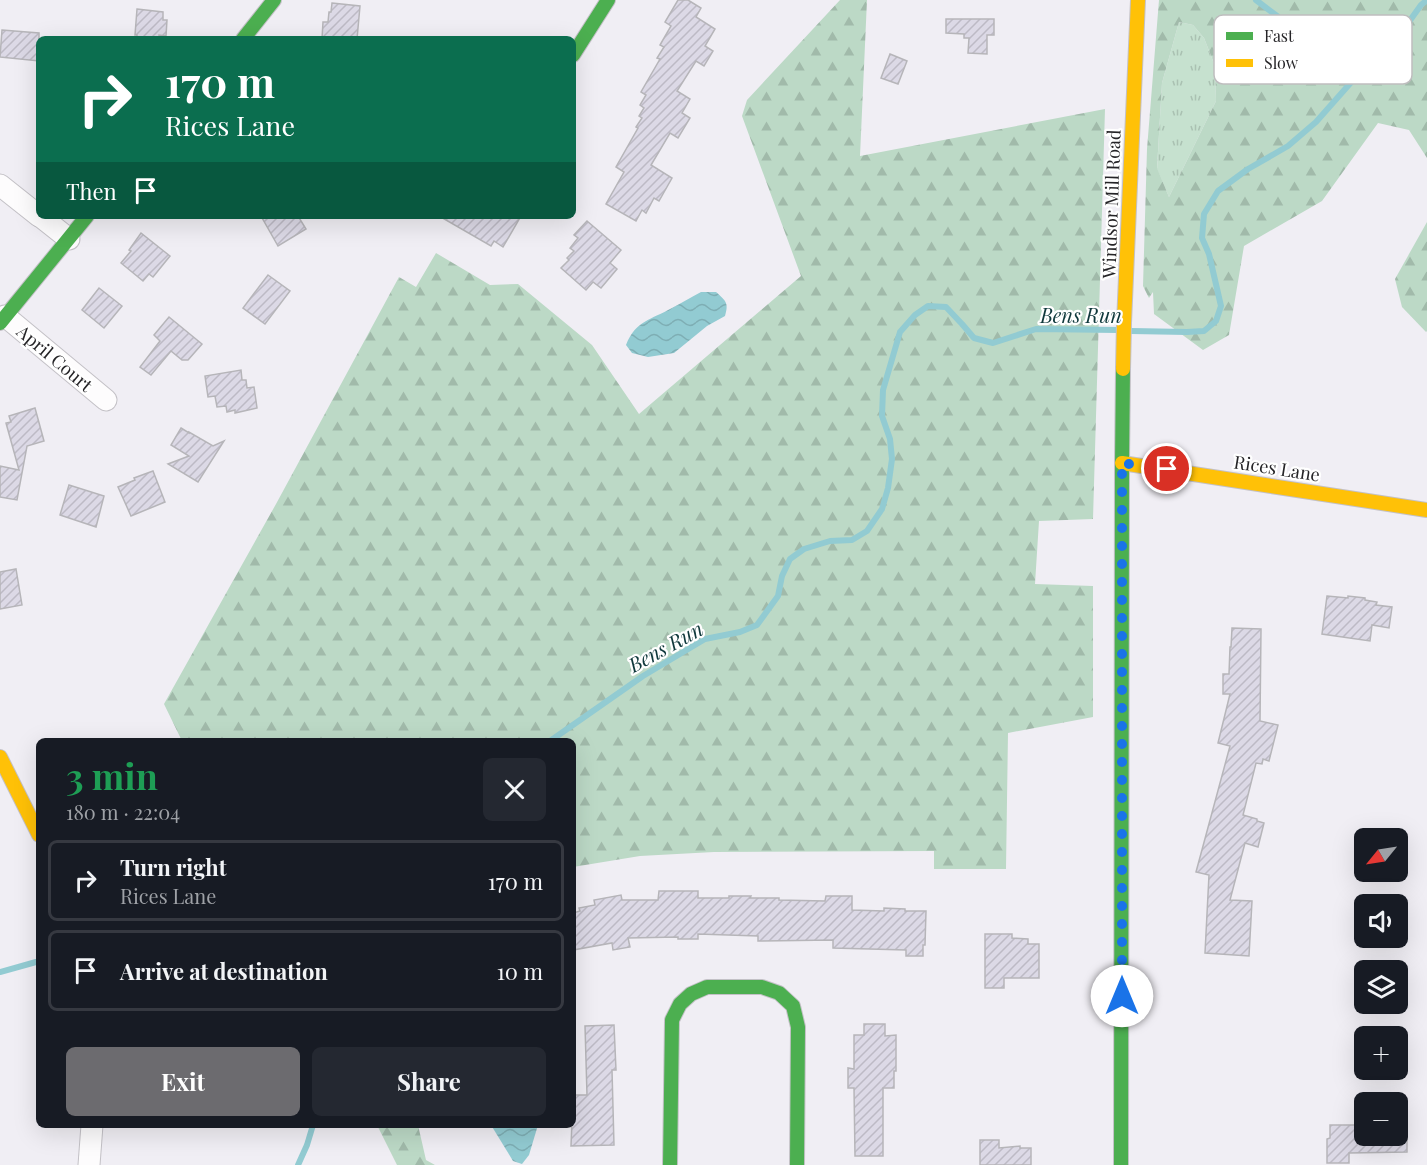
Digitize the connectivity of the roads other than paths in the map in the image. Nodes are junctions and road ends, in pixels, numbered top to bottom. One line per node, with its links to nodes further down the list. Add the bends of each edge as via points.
1 (274, 0): 4 (main road)
2 (608, 0): 5 (main road)
3 (1138, 0): 13 (main road, Windsor Mill Road)
4 (246, 36)
5 (576, 50)
6 (0, 185): 7 (street)
7 (36, 214)
8 (43, 219): 10 (street)
9 (85, 219): 10 (main road)
10 (69, 239): 11 (main road)
11 (3, 320): 12 (street, April Court)
12 (106, 400)
13 (1122, 463): 14 (main road, Rices Lane); 21 (main road, Windsor Mill Road)
14 (1427, 510)
15 (0, 757): 16 (main road)
16 (36, 829)
17 (92, 1128): 18 (street)
18 (89, 1165)
19 (670, 1165): 20 (main road, via 672,1020 680,1004 707,987 762,987 779,993 793,1006 798,1027)
20 (797, 1165)
21 (1121, 1165)

